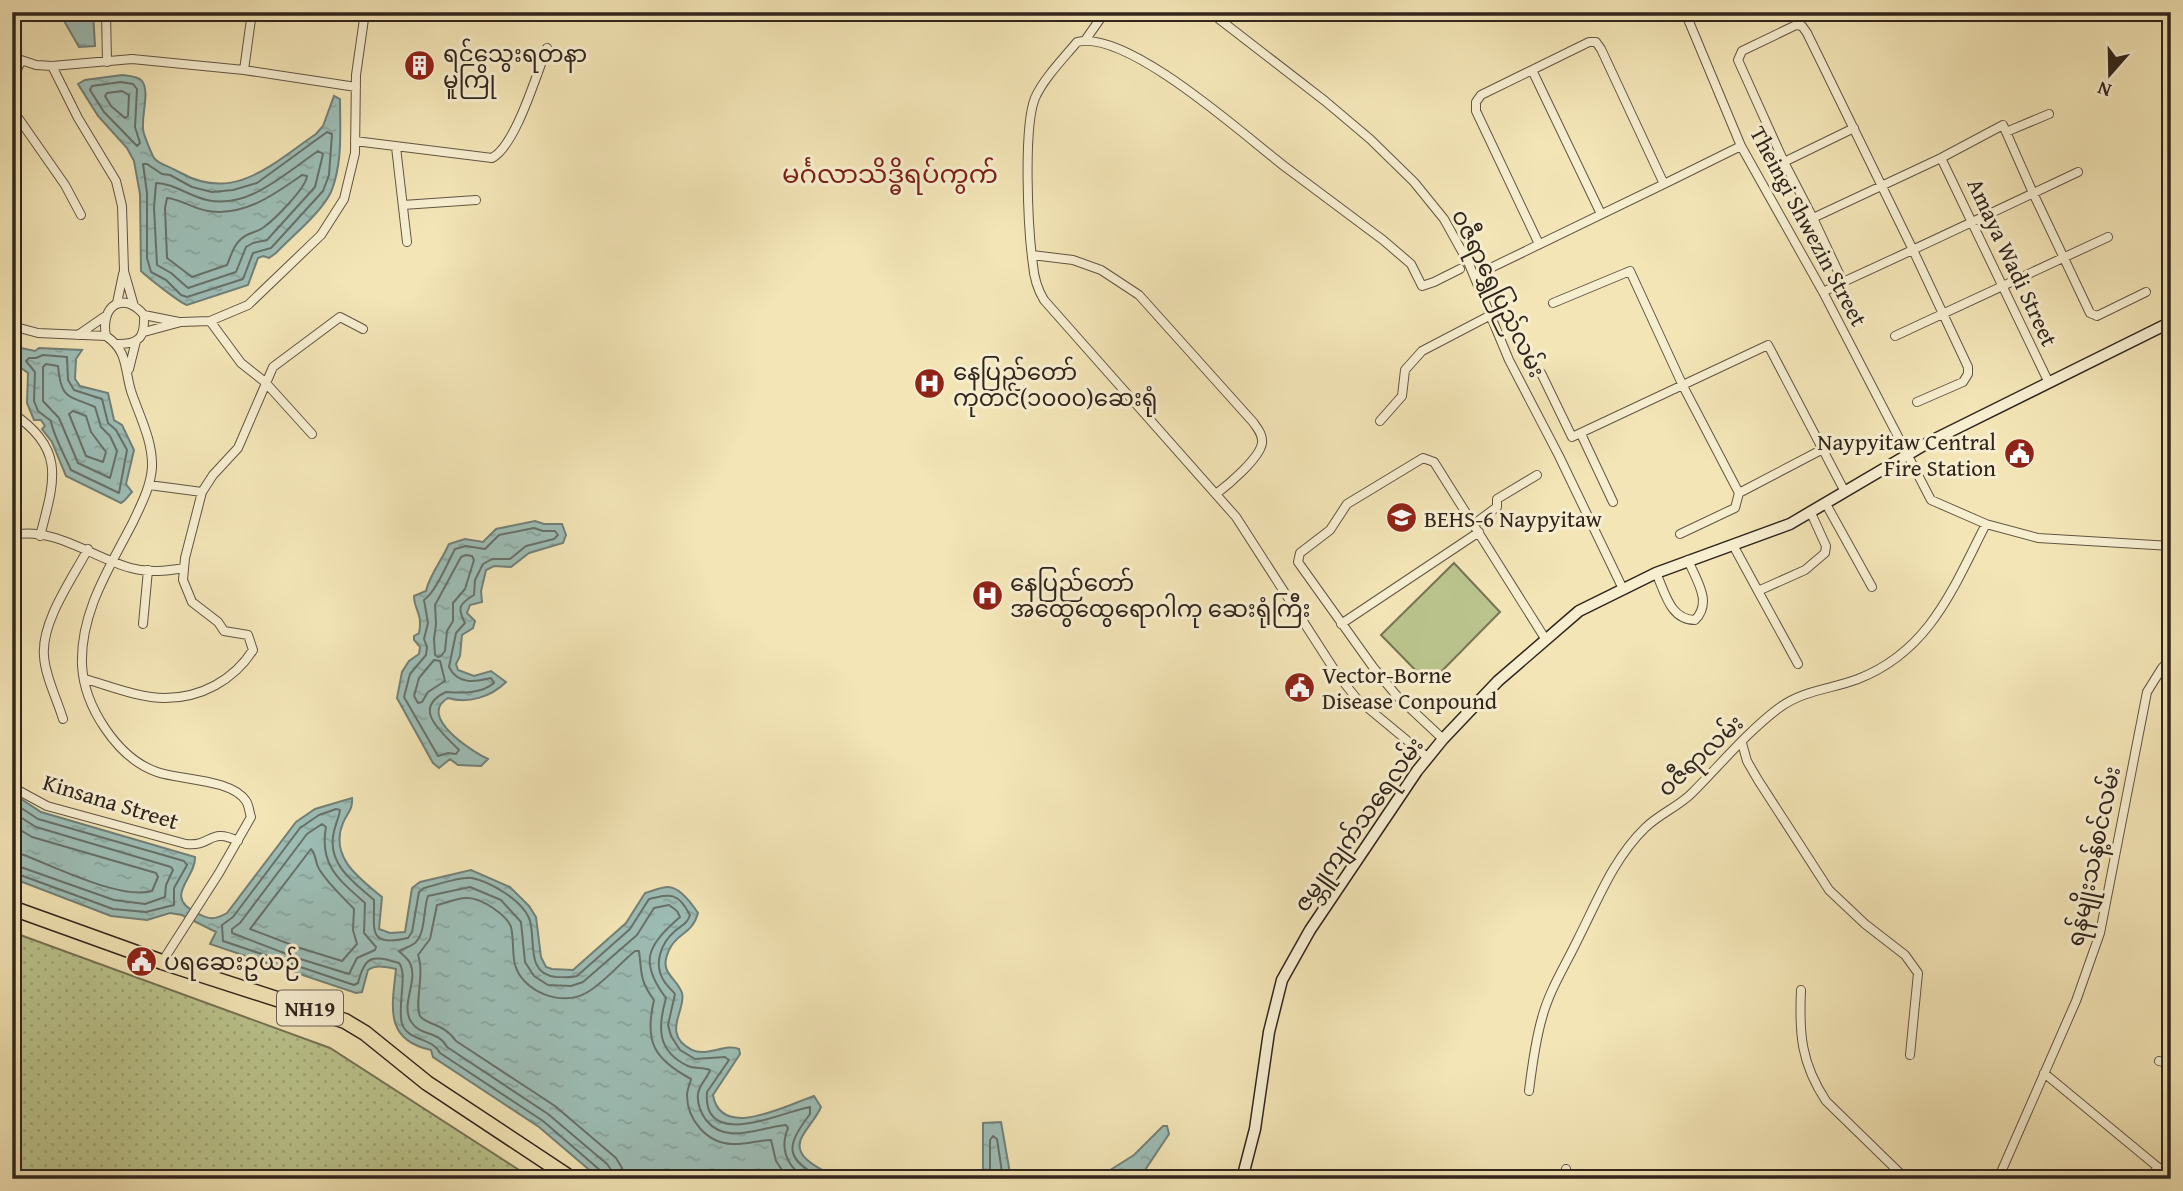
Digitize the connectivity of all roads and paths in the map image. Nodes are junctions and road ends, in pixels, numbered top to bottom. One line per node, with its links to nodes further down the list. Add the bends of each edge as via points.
1 (106, 12): 10 (street)
2 (251, 12): 12 (street)
3 (365, 12): 15 (street)
4 (1105, 12): 7 (street)
5 (1210, 12): 43 (street, ဝဇီရာရွှေပြည်လမ်း, via 1325,101 1414,182 1444,219)
6 (1685, 12): 21 (street, Theingi Shwezin Street)
7 (1086, 40): 39 (street, via 1077,42 1035,98 1028,156); 41 (street, via 1110,46 1173,79 1383,240 1411,264 1422,286)
8 (547, 48): 22 (street, via 501,153 492,158)
9 (17, 59): 11 (street); 14 (street)
10 (107, 62): 11 (street); 12 (street, via 132,59)
11 (52, 66): 42 (street, via 116,181 122,206)
12 (244, 70): 15 (street)
13 (1532, 70): 26 (street, via 1596,42); 31 (street); 37 (street, via 1480,95 1476,111)
14 (12, 80)
15 (356, 87): 20 (street)
16 (12, 109): 32 (street)
17 (2049, 114): 19 (street)
18 (1854, 128): 24 (street); 24 (street, via 1802,26 1742,51 1738,60 1744,77); 27 (street)
19 (2006, 132): 23 (street, via 2003,125); 28 (street)
20 (355, 141): 22 (street); 55 (street, via 344,199 321,234 248,305)
21 (1741, 146): 26 (street); 46 (street, Theingi Shwezin Street)
22 (396, 147): 30 (street)
23 (1941, 158): 27 (street); 34 (street, Amaya Wadi Street)
24 (1784, 162): 33 (street)
25 (2078, 172): 28 (street)
26 (1664, 184): 31 (street)
27 (1882, 185): 33 (street); 38 (street)
28 (2033, 193): 34 (street); 40 (street)
29 (477, 200): 30 (street)
30 (403, 205): 36 (street)
31 (1601, 214): 37 (street)
32 (81, 215)
33 (1814, 218): 44 (street)
34 (1972, 222): 38 (street); 45 (street, Amaya Wadi Street)
35 (2108, 237): 40 (street)
36 (407, 242)
37 (1539, 244): 43 (street)
38 (1913, 250): 44 (street); 51 (street)
39 (1032, 255): 83 (street, via 1044,300); 83 (street, via 1073,260 1101,270 1139,295 1253,422 1260,432 1259,449)
40 (2064, 259): 45 (street); 47 (street, via 2093,315)
41 (1460, 269)
42 (124, 271): 48 (street); 50 (street)
43 (1474, 276): 53 (street, ဝဇီရာရွှေပြည်လမ်း)
44 (1843, 282): 46 (street)
45 (2003, 288): 51 (street); 69 (street, Amaya Wadi Street)
46 (1823, 292): 77 (street, Theingi Shwezin Street)
47 (2146, 292)
48 (117, 303): 50 (street); 54 (street)
49 (1553, 303): 70 (street, via 1630,271)
50 (134, 306): 52 (street)
51 (1944, 314): 63 (street); 71 (street, via 1968,374 1963,382)
52 (145, 315): 57 (street); 60 (street)
53 (1491, 315): 73 (street, via 1422,351 1405,370 1402,396); 101 (street, ဝဇီရာရွှေပြည်လမ်း)
54 (104, 317): 61 (street); 62 (street)
55 (210, 321): 57 (street); 68 (street, via 241,363)
56 (2171, 321): 69 (main road, ဇမ္ဘူကျက်သရေလမ်း)
57 (181, 322): 60 (street)
58 (12, 326): 61 (street)
59 (363, 329): 68 (street, via 340,317 274,367)
60 (144, 332): 64 (street)
61 (78, 335): 62 (street)
62 (106, 336): 65 (street)
63 (1895, 336)
64 (136, 341): 65 (street); 66 (street)
65 (118, 344): 66 (street)
66 (128, 372): 79 (street, via 150,450)
67 (1541, 373): 75 (street, via 1572,437)
68 (265, 382): 74 (street); 81 (street, via 238,448)
69 (2049, 383): 77 (main road, ဇမ္ဘူကျက်သရေလမ်း)
70 (1683, 386): 75 (street); 76 (street, via 1768,345); 82 (street)
71 (1917, 402)
72 (12, 413): 91 (street, via 32,426 47,447 53,469)
73 (1380, 421)
74 (312, 434)
75 (1581, 435): 84 (street)
76 (1823, 449): 80 (street); 82 (street)
77 (1907, 454): 80 (main road, ဇမ္ဘူကျက်သရေလမ်း); 87 (street, Theingi Shwezin Street, via 1931,500)
78 (1537, 475): 88 (street, via 1497,499 1497,507)
79 (149, 485): 81 (street); 96 (street)
80 (1844, 490): 85 (main road, ဇမ္ဘူကျက်သရေလမ်း)
81 (202, 492): 97 (street)
82 (1739, 493): 89 (street, via 1735,509)
83 (1216, 494): 112 (street, via 1357,699)
84 (1613, 502)
85 (1826, 504): 86 (main road, ဇမ္ဘူကျက်သရေလမ်း); 100 (street)
86 (1811, 513): 92 (main road, ဇမ္ဘူကျက်သရေလမ်း); 102 (street, via 1825,553 1805,570)
87 (1986, 524): 93 (street, Theingi Shwezin Street, via 2038,538); 111 (street, ဝဇီရာလမ်း, via 1942,610 1898,658 1856,680 1804,694 1780,707)
88 (1476, 528): 104 (street); 104 (street, via 1434,462 1423,458 1347,504 1330,530 1300,553 1298,562); 105 (street)
89 (1680, 534)
90 (12, 535): 91 (street)
91 (40, 536): 94 (street)
92 (1733, 545): 95 (main road, ဇမ္ဘူကျက်သရေလမ်း); 102 (street)
93 (2171, 546)
94 (88, 549): 96 (street); 109 (street, via 44,636 44,657)
95 (1688, 560): 99 (main road, ဇမ္ဘူကျက်သရေလမ်း); 99 (street, via 1704,598 1703,612 1695,620 1677,615)
96 (112, 562): 98 (street); 108 (street, via 88,610 82,665)
97 (184, 568): 98 (street); 108 (street, via 183,580 192,601 224,631 248,635 253,650 243,666 217,686 166,698)
98 (148, 570): 103 (street)
99 (1656, 573): 101 (main road, ဇမ္ဘူကျက်သရေလမ်း)
100 (1872, 587)
101 (1623, 589): 105 (main road, ဇမ္ဘူကျက်သရေလမ်း, via 1579,611)
102 (1758, 591): 107 (street)
103 (144, 624)
104 (1341, 624): 110 (street, via 1396,695)
105 (1546, 640): 110 (main road, ဇမ္ဘူကျက်သရေလမ်း, via 1498,681)
106 (2171, 658): 121 (street, ရန်မျိုးသန့်စင်လမ်း, via 2147,692 2100,933)
107 (1798, 664)
108 (85, 679): 114 (street, via 89,699 131,759 158,772 215,784 246,801 251,817)
109 (63, 719)
110 (1443, 739): 112 (main road, ဇမ္ဘူကျက်သရေလမ်း)
111 (1742, 743): 118 (street, via 1747,761 1829,890 1905,955 1918,972); 122 (street, ဝဇီရာလမ်း, via 1685,800 1646,827 1606,881 1549,997)
112 (1427, 757): 127 (main road, ဇမ္ဘူကျက်သရေလမ်း, via 1310,930 1282,980)
113 (12, 787): 114 (street, Kinsana Street, via 47,806 186,844 198,845 223,834)
114 (238, 841): 116 (street)
115 (12, 908): 116 (highway, NH19)
116 (162, 962): 126 (highway, NH19, via 345,1021 426,1083)
117 (1801, 990): 129 (street, via 1803,1054 1816,1086)
118 (1909, 1055)
119 (2159, 1061): 120 (street)
120 (2171, 1064)
121 (2044, 1073): 123 (street); 130 (street, ရန်မျိုးသန့်စင်လမ်း)
122 (1529, 1091)
123 (2158, 1167): 125 (street); 131 (street)
124 (1566, 1169): 128 (street)
125 (2171, 1178)
126 (572, 1179)
127 (1242, 1179)
128 (1565, 1179)
129 (1906, 1179)
130 (1998, 1179)
131 (2150, 1179)

